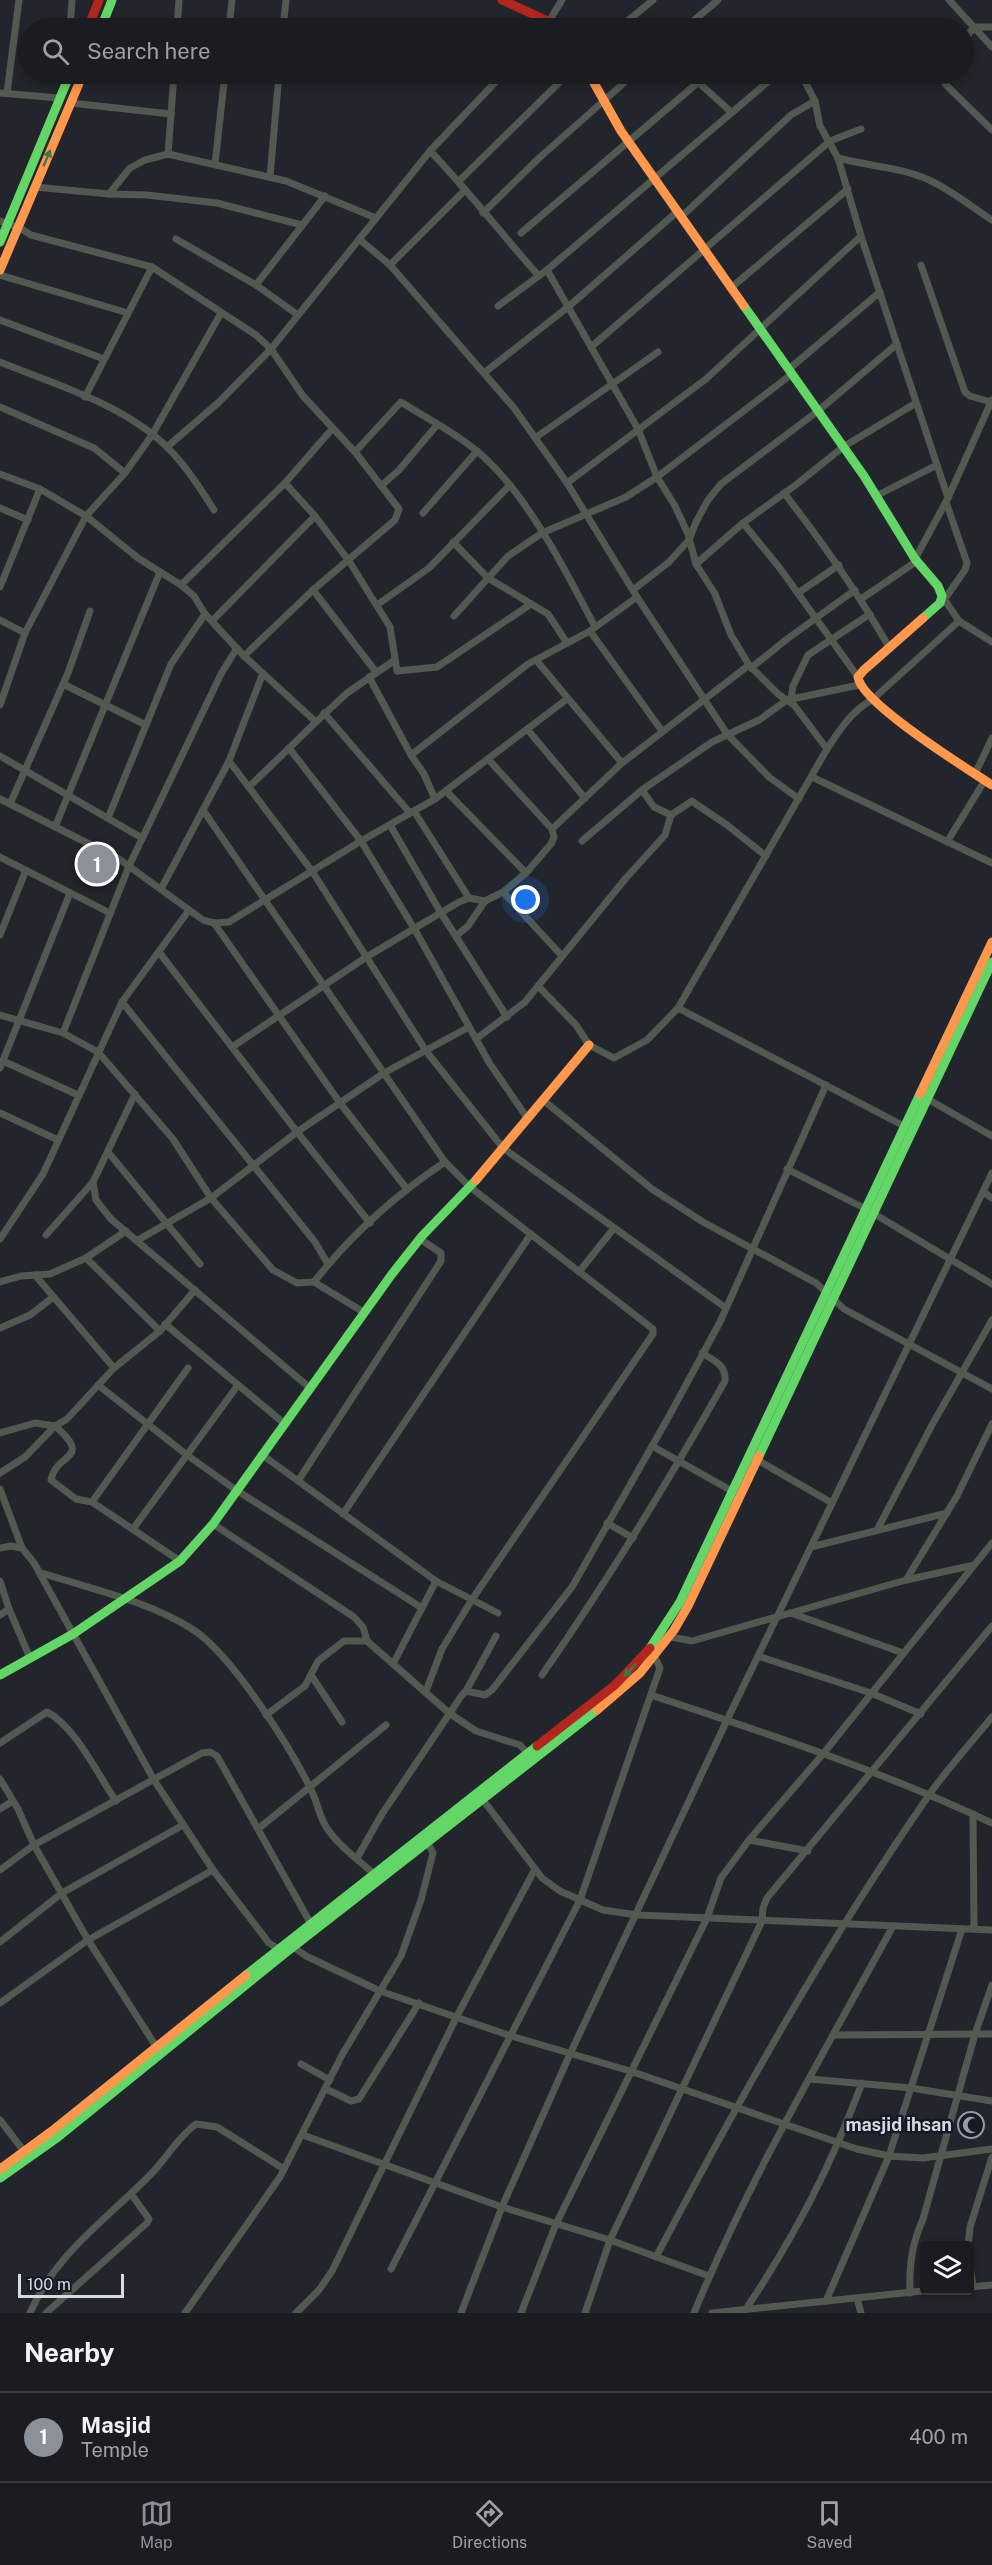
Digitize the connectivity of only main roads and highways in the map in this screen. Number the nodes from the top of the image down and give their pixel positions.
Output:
1 (99, 0) edge
2 (112, 0) edge
3 (502, 0) edge
4 (92, 18) edge
5 (105, 18) edge
6 (536, 18) edge
7 (65, 84) edge
8 (79, 84) edge
9 (594, 84) edge
10 (4, 222) edge
11 (0, 242) edge
12 (0, 270) edge
13 (988, 782) edge
14 (992, 942) edge
15 (992, 962) edge
16 (589, 1046) road end
17 (869, 1211) junction
18 (752, 1457) junction
19 (665, 1636) junction
20 (652, 1653) junction
21 (0, 1675) edge
22 (481, 1796) junction
23 (286, 1948) junction
24 (27, 2155) junction
25 (0, 2169) edge
26 (0, 2178) edge

1 - 4 main road
2 - 5 main road
3 - 6 main road
7 - 10 main road
12 -> 8 main road
9 - 13 main road
10 - 11 main road
14 - 17 main road
15 - 17 main road
16 - 21 main road
17 - 18 main road
18 - 19 main road
18 - 19 main road
19 - 20 main road
20 -> 22 main road
20 - 22 main road
22 - 23 main road
22 - 23 main road
23 - 24 main road
24 - 25 main road
24 - 26 main road

